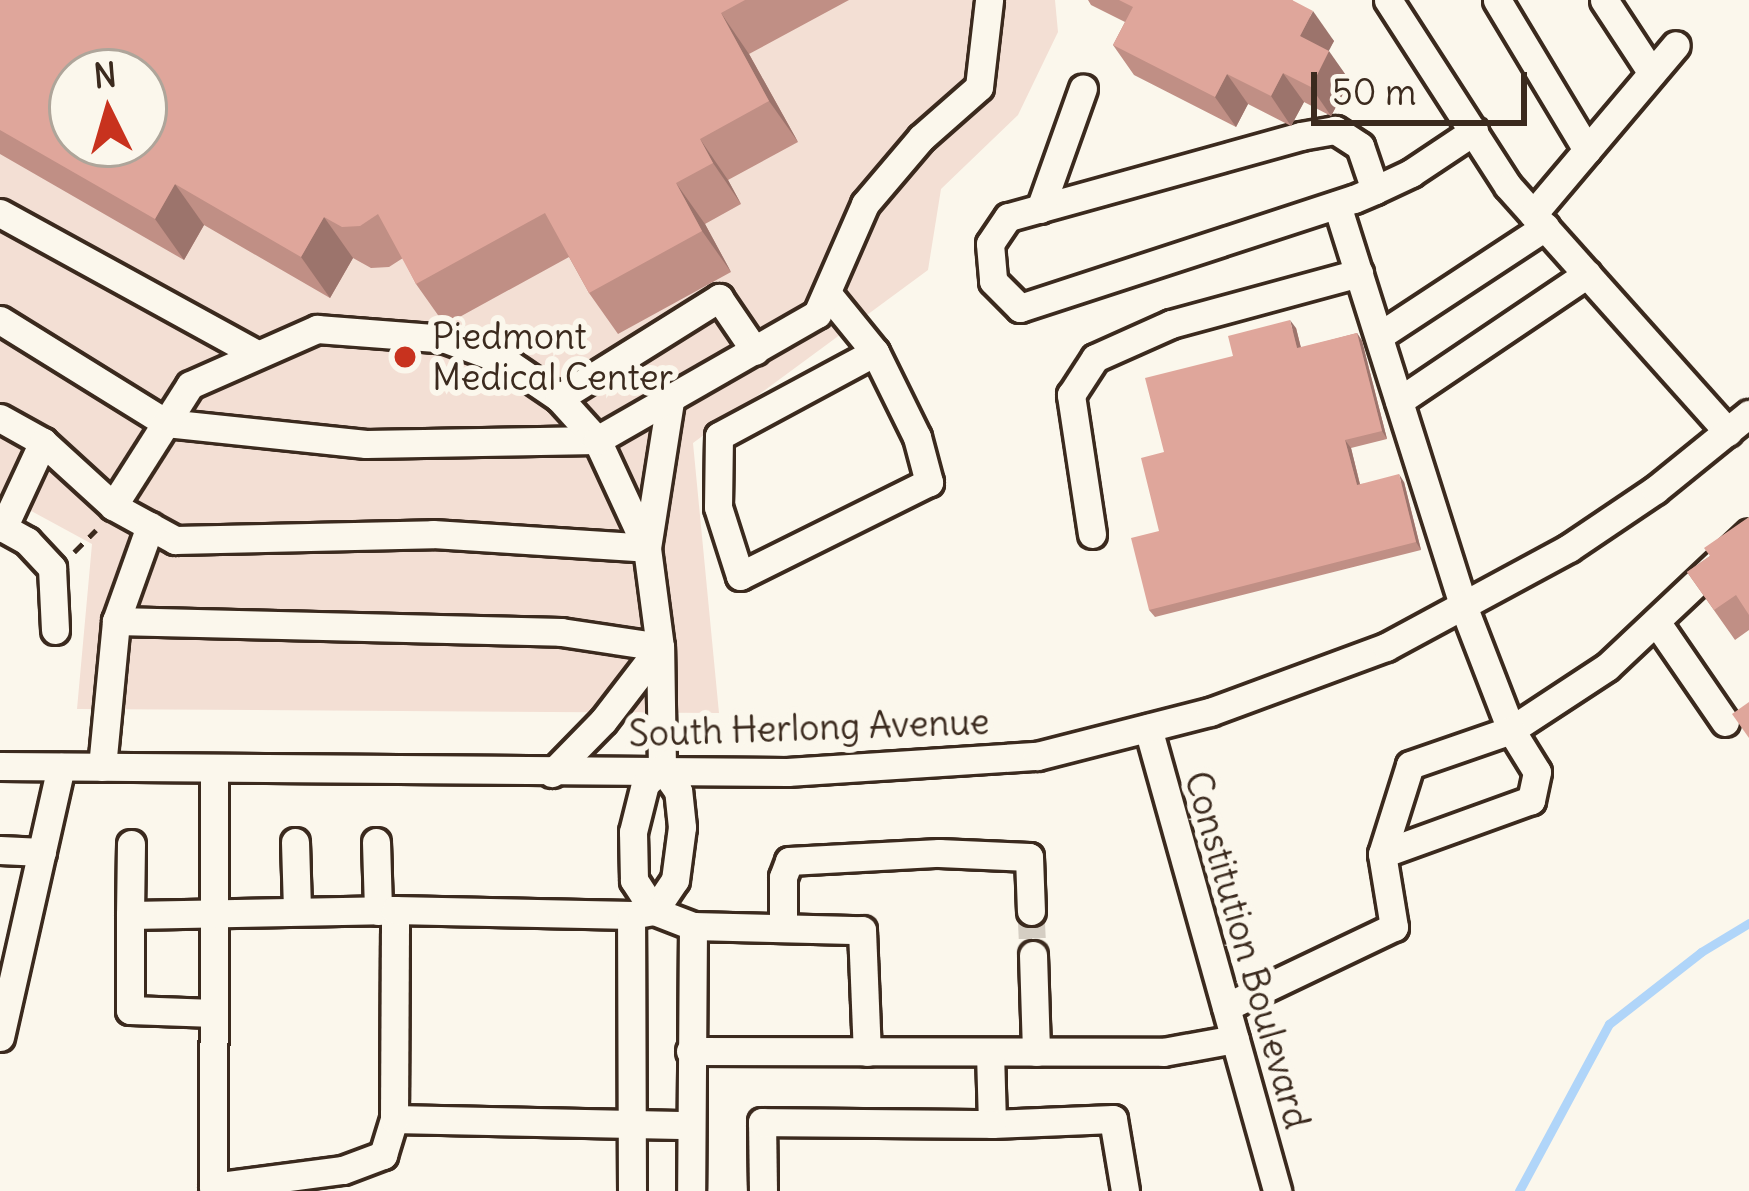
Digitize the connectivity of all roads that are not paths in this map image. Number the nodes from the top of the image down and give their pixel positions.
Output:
1 (989, 0) edge
2 (1388, 0) edge
3 (1496, 0) edge
4 (1604, 0) edge
5 (1676, 45) dead end
6 (1652, 73) junction
7 (1082, 88) dead end
8 (1474, 131) junction
9 (1587, 150) junction
10 (1375, 190) junction
11 (1337, 205) junction
12 (1040, 208) junction
13 (0, 213) edge
14 (1539, 220) junction
15 (1359, 273) junction
16 (1587, 274) junction
17 (827, 292) junction
18 (0, 320) edge
19 (1378, 336) junction
20 (755, 351) junction
21 (875, 352) junction
22 (255, 353) junction
23 (559, 398) junction
24 (670, 401) junction
25 (1400, 401) junction
26 (0, 418) edge
27 (166, 423) junction
28 (1739, 423) edge
29 (597, 440) junction
30 (43, 442) junction
31 (112, 506) junction
32 (150, 526) junction
33 (2, 527) edge
34 (1749, 532) edge
35 (1092, 534) dead end
36 (647, 548) junction
37 (1464, 608) junction
38 (116, 621) junction
39 (1658, 622) junction
40 (55, 631) dead end
41 (660, 647) junction
42 (1725, 722) dead end
43 (1148, 728) junction
44 (1511, 730) junction
45 (0, 766) edge
46 (61, 766) junction
47 (102, 767) junction
48 (662, 768) junction
49 (214, 769) junction
50 (552, 772) junction
51 (295, 842) dead end
52 (376, 842) dead end
53 (131, 844) dead end
54 (0, 850) edge
55 (42, 852) junction
56 (1382, 854) junction
57 (387, 910) junction
58 (297, 911) junction
59 (1031, 911) tunnel mouth
60 (642, 913) junction
61 (130, 915) junction
62 (214, 916) junction
63 (693, 926) junction
64 (783, 928) junction
65 (1033, 955) tunnel mouth
66 (1226, 1007) junction
67 (214, 1013) junction
68 (0, 1037) edge
69 (1235, 1040) junction
70 (691, 1051) junction
71 (867, 1052) junction
72 (990, 1052) junction
73 (1036, 1052) junction
74 (394, 1119) junction
75 (633, 1121) junction
76 (691, 1124) junction
77 (992, 1124) junction
78 (213, 1189) edge
79 (632, 1191) edge
80 (692, 1191) edge
81 (763, 1191) edge
82 (1124, 1191) edge
83 (1277, 1191) edge

1 - 17 street
2 - 8 street
3 - 9 street
4 - 6 street
5 - 6 street
6 - 9 street
7 - 12 street
8 - 10 street
8 - 14 street
9 - 14 street
10 - 11 street
10 - 12 street
11 - 12 street
11 - 15 street
13 - 22 street
14 - 16 street
14 - 19 street
15 - 19 street
15 - 35 street
16 - 25 street
16 - 28 street
17 - 20 street
17 - 21 street
18 - 27 street
19 - 25 street
20 - 23 street
20 - 24 street
21 - 21 street
22 - 23 street
22 - 27 street
23 - 29 street
24 - 29 street
24 - 36 street
25 - 37 street
26 - 30 street
27 - 29 street
27 - 31 street
28 - 37 street, South Herlong Avenue
29 - 36 street
30 - 31 street
30 - 33 street
31 - 32 street
32 - 36 street
32 - 38 street
33 - 40 street
34 - 39 street
36 - 41 street
37 - 43 street, South Herlong Avenue
37 - 44 street
38 - 41 street
38 - 47 street
39 - 42 street
39 - 44 street
41 - 48 street
41 - 50 street
43 - 48 street, South Herlong Avenue
43 - 66 street, Constitution Boulevard
44 - 56 street
44 - 56 street
45 - 46 street, South Herlong Avenue
46 - 47 street, South Herlong Avenue
46 - 55 street
47 - 49 street, South Herlong Avenue
48 - 50 street, South Herlong Avenue
48 - 60 street
48 - 60 street
49 - 50 street, South Herlong Avenue
49 - 62 street
51 - 58 street
52 - 57 street
53 - 61 street
54 - 55 street
55 - 68 street
56 - 66 street
57 - 58 street
57 - 60 street
57 - 74 street
58 - 62 street
59 - 64 street
60 - 63 street
60 - 75 street
61 - 62 street
61 - 67 street
62 - 67 street
63 - 64 street
63 - 70 street
64 - 71 street
65 - 73 street
66 - 69 street, Constitution Boulevard
67 - 78 street
69 - 73 street
69 - 83 street, Constitution Boulevard
70 - 71 street
70 - 76 street
71 - 72 street
72 - 73 street
72 - 77 street
74 - 75 street
74 - 78 street
75 - 76 street
75 - 79 street
76 - 80 street
77 - 81 street
77 - 82 street

